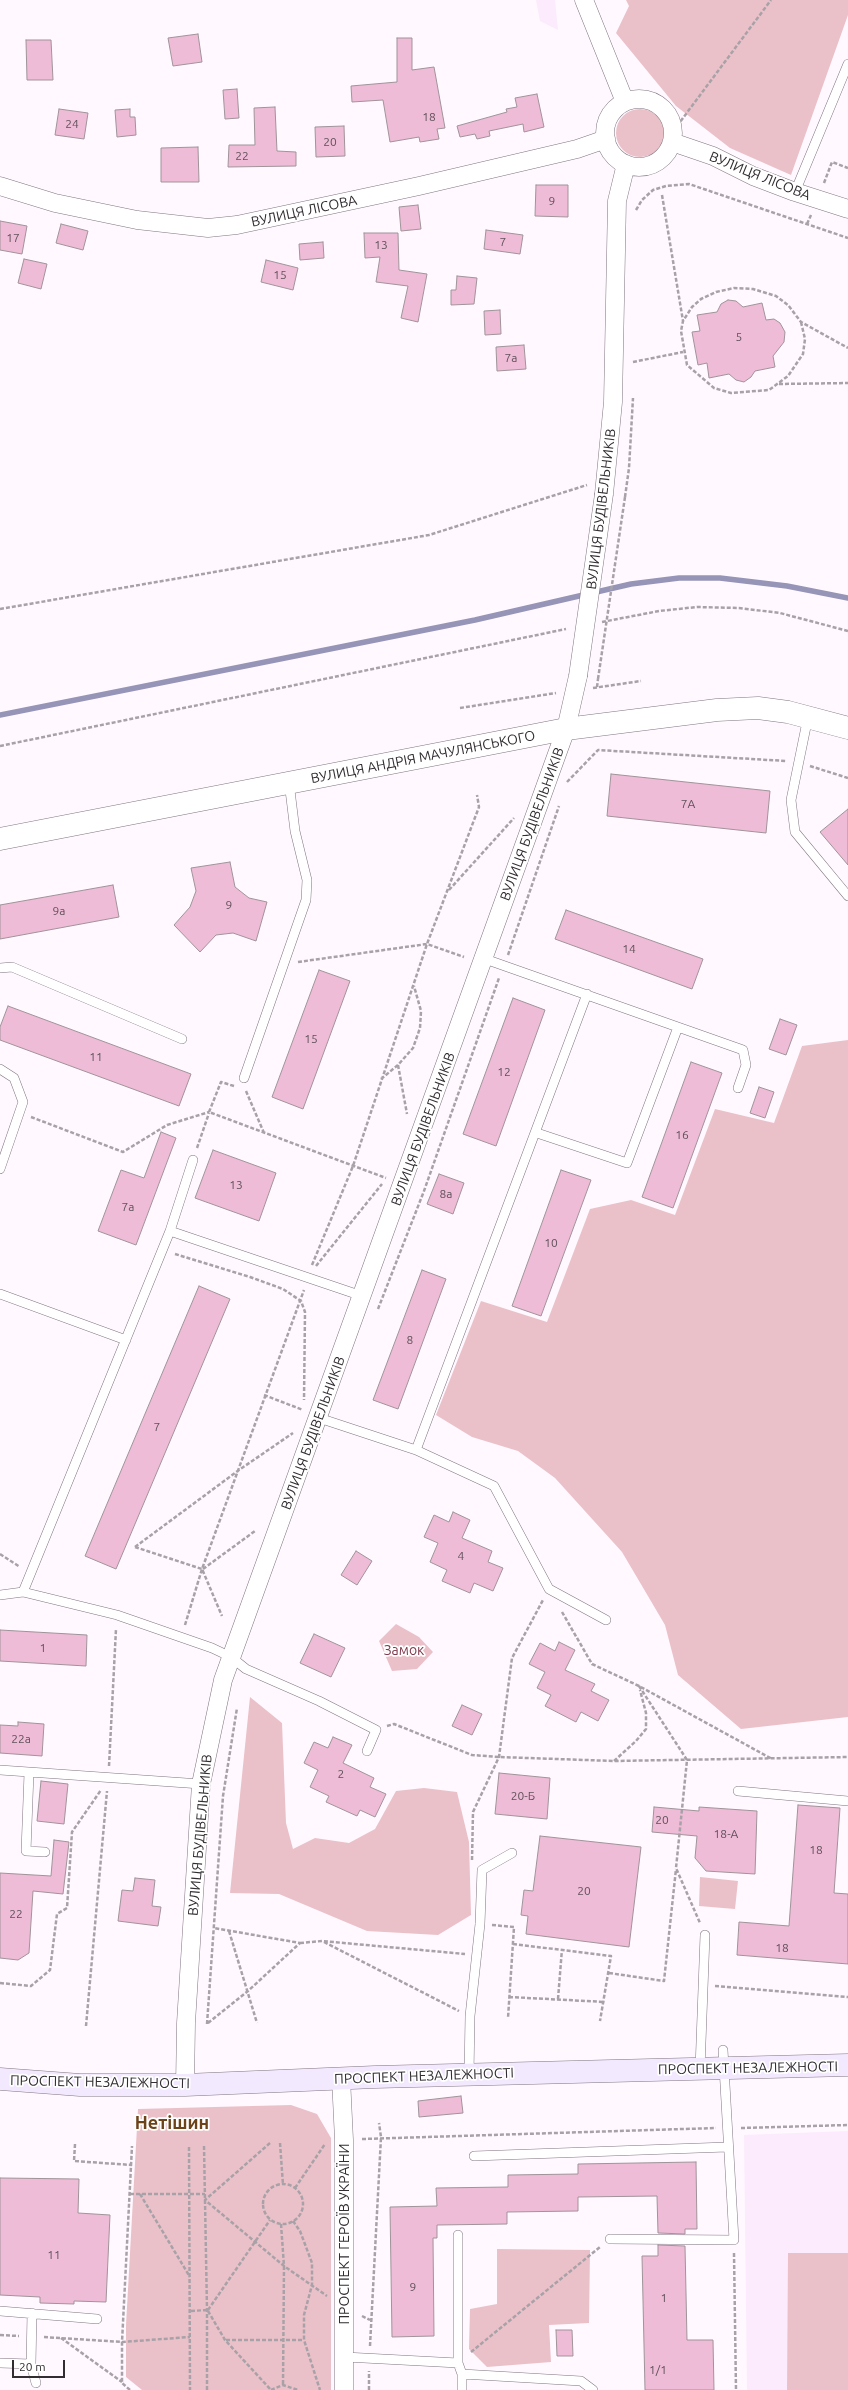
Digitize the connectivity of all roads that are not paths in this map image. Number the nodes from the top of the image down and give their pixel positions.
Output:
1 (586, 1) edge
2 (848, 64) edge
3 (624, 102) junction
4 (673, 136) junction
5 (606, 139) junction
6 (626, 164) junction
7 (0, 186) edge
8 (795, 192) junction
9 (848, 209) edge
10 (808, 716) junction
11 (848, 728) edge
12 (566, 729) junction
13 (289, 782) junction
14 (0, 839) edge
15 (848, 896) edge
16 (485, 959) junction
17 (0, 968) edge
18 (587, 994) junction
19 (678, 1027) junction
20 (182, 1039) dead end
21 (0, 1069) edge
22 (244, 1078) dead end
23 (738, 1088) dead end
24 (537, 1133) junction
25 (193, 1160) road end
26 (0, 1169) edge
27 (170, 1231) junction
28 (0, 1294) edge
29 (362, 1296) junction
30 (126, 1340) junction
31 (319, 1418) junction
32 (416, 1450) junction
33 (23, 1592) junction
34 (0, 1596) edge
35 (606, 1620) dead end
36 (231, 1657) junction
37 (367, 1751) dead end
38 (0, 1770) edge
39 (29, 1773) junction
40 (201, 1784) junction
41 (738, 1792) dead end
42 (848, 1801) edge
43 (45, 1852) dead end
44 (512, 1853) dead end
45 (705, 1935) road end
46 (723, 2059) junction
47 (848, 2065) edge
48 (700, 2069) junction
49 (469, 2074) junction
50 (341, 2078) junction
51 (0, 2080) edge
52 (185, 2085) junction
53 (727, 2147) junction
54 (474, 2156) dead end
55 (458, 2235) dead end
56 (610, 2239) road end
57 (0, 2311) edge
58 (32, 2313) junction
59 (97, 2318) dead end
60 (345, 2357) junction
61 (0, 2363) edge
62 (458, 2363) junction
63 (30, 2364) junction
64 (462, 2374) junction
65 (36, 2383) dead end
66 (344, 2390) edge
67 (462, 2390) edge
68 (594, 2390) edge

1 - 3 street
2 - 8 lane
3 - 4 street
3 - 5 street
4 - 6 street
4 - 8 street, ВУЛИЦЯ ЛІСОВА
5 - 6 street
5 - 7 street, ВУЛИЦЯ ЛІСОВА
6 - 12 street, ВУЛИЦЯ БУДІВЕЛЬНИКІВ, bridge
8 - 9 street, ВУЛИЦЯ ЛІСОВА
10 - 11 street, ВУЛИЦЯ АНДРІЯ МАЧУЛЯНСЬКОГО
10 - 12 street, ВУЛИЦЯ АНДРІЯ МАЧУЛЯНСЬКОГО
10 - 15 lane
12 - 13 street, ВУЛИЦЯ АНДРІЯ МАЧУЛЯНСЬКОГО
12 - 16 street, ВУЛИЦЯ БУДІВЕЛЬНИКІВ
13 - 14 street, ВУЛИЦЯ АНДРІЯ МАЧУЛЯНСЬКОГО
13 - 22 lane
16 - 18 lane
16 - 29 street, ВУЛИЦЯ БУДІВЕЛЬНИКІВ
17 - 20 lane
18 - 19 lane
18 - 24 lane
19 - 23 lane
19 - 24 lane
21 - 26 lane
24 - 32 lane
25 - 27 lane
27 - 29 lane
27 - 30 lane
28 - 30 lane
29 - 31 street, ВУЛИЦЯ БУДІВЕЛЬНИКІВ
30 - 33 lane
31 - 32 lane
31 - 36 street, ВУЛИЦЯ БУДІВЕЛЬНИКІВ
32 - 35 lane
33 - 34 lane
33 - 36 lane
36 - 37 lane
36 - 40 street, ВУЛИЦЯ БУДІВЕЛЬНИКІВ
38 - 39 lane
39 - 40 lane
39 - 43 lane
40 - 52 street, ВУЛИЦЯ БУДІВЕЛЬНИКІВ
41 - 42 lane
44 - 49 lane
45 - 48 lane
46 - 47 main road, ПРОСПЕКТ НЕЗАЛЕЖНОСТІ
46 - 48 main road, ПРОСПЕКТ НЕЗАЛЕЖНОСТІ
46 - 53 lane
48 - 49 main road, ПРОСПЕКТ НЕЗАЛЕЖНОСТІ
49 - 50 main road, ПРОСПЕКТ НЕЗАЛЕЖНОСТІ
50 - 52 main road, ПРОСПЕКТ НЕЗАЛЕЖНОСТІ
50 - 60 street, ПРОСПЕКТ ГЕРОЇВ УКРАЇНИ
51 - 52 main road, ПРОСПЕКТ НЕЗАЛЕЖНОСТІ
53 - 54 lane
53 - 56 lane
55 - 62 lane
57 - 58 lane
58 - 59 lane
58 - 63 lane
60 - 62 lane
60 - 66 street, ПРОСПЕКТ ГЕРОЇВ УКРАЇНИ
61 - 63 lane
62 - 64 lane
63 - 65 lane
64 - 67 lane
64 - 68 lane

